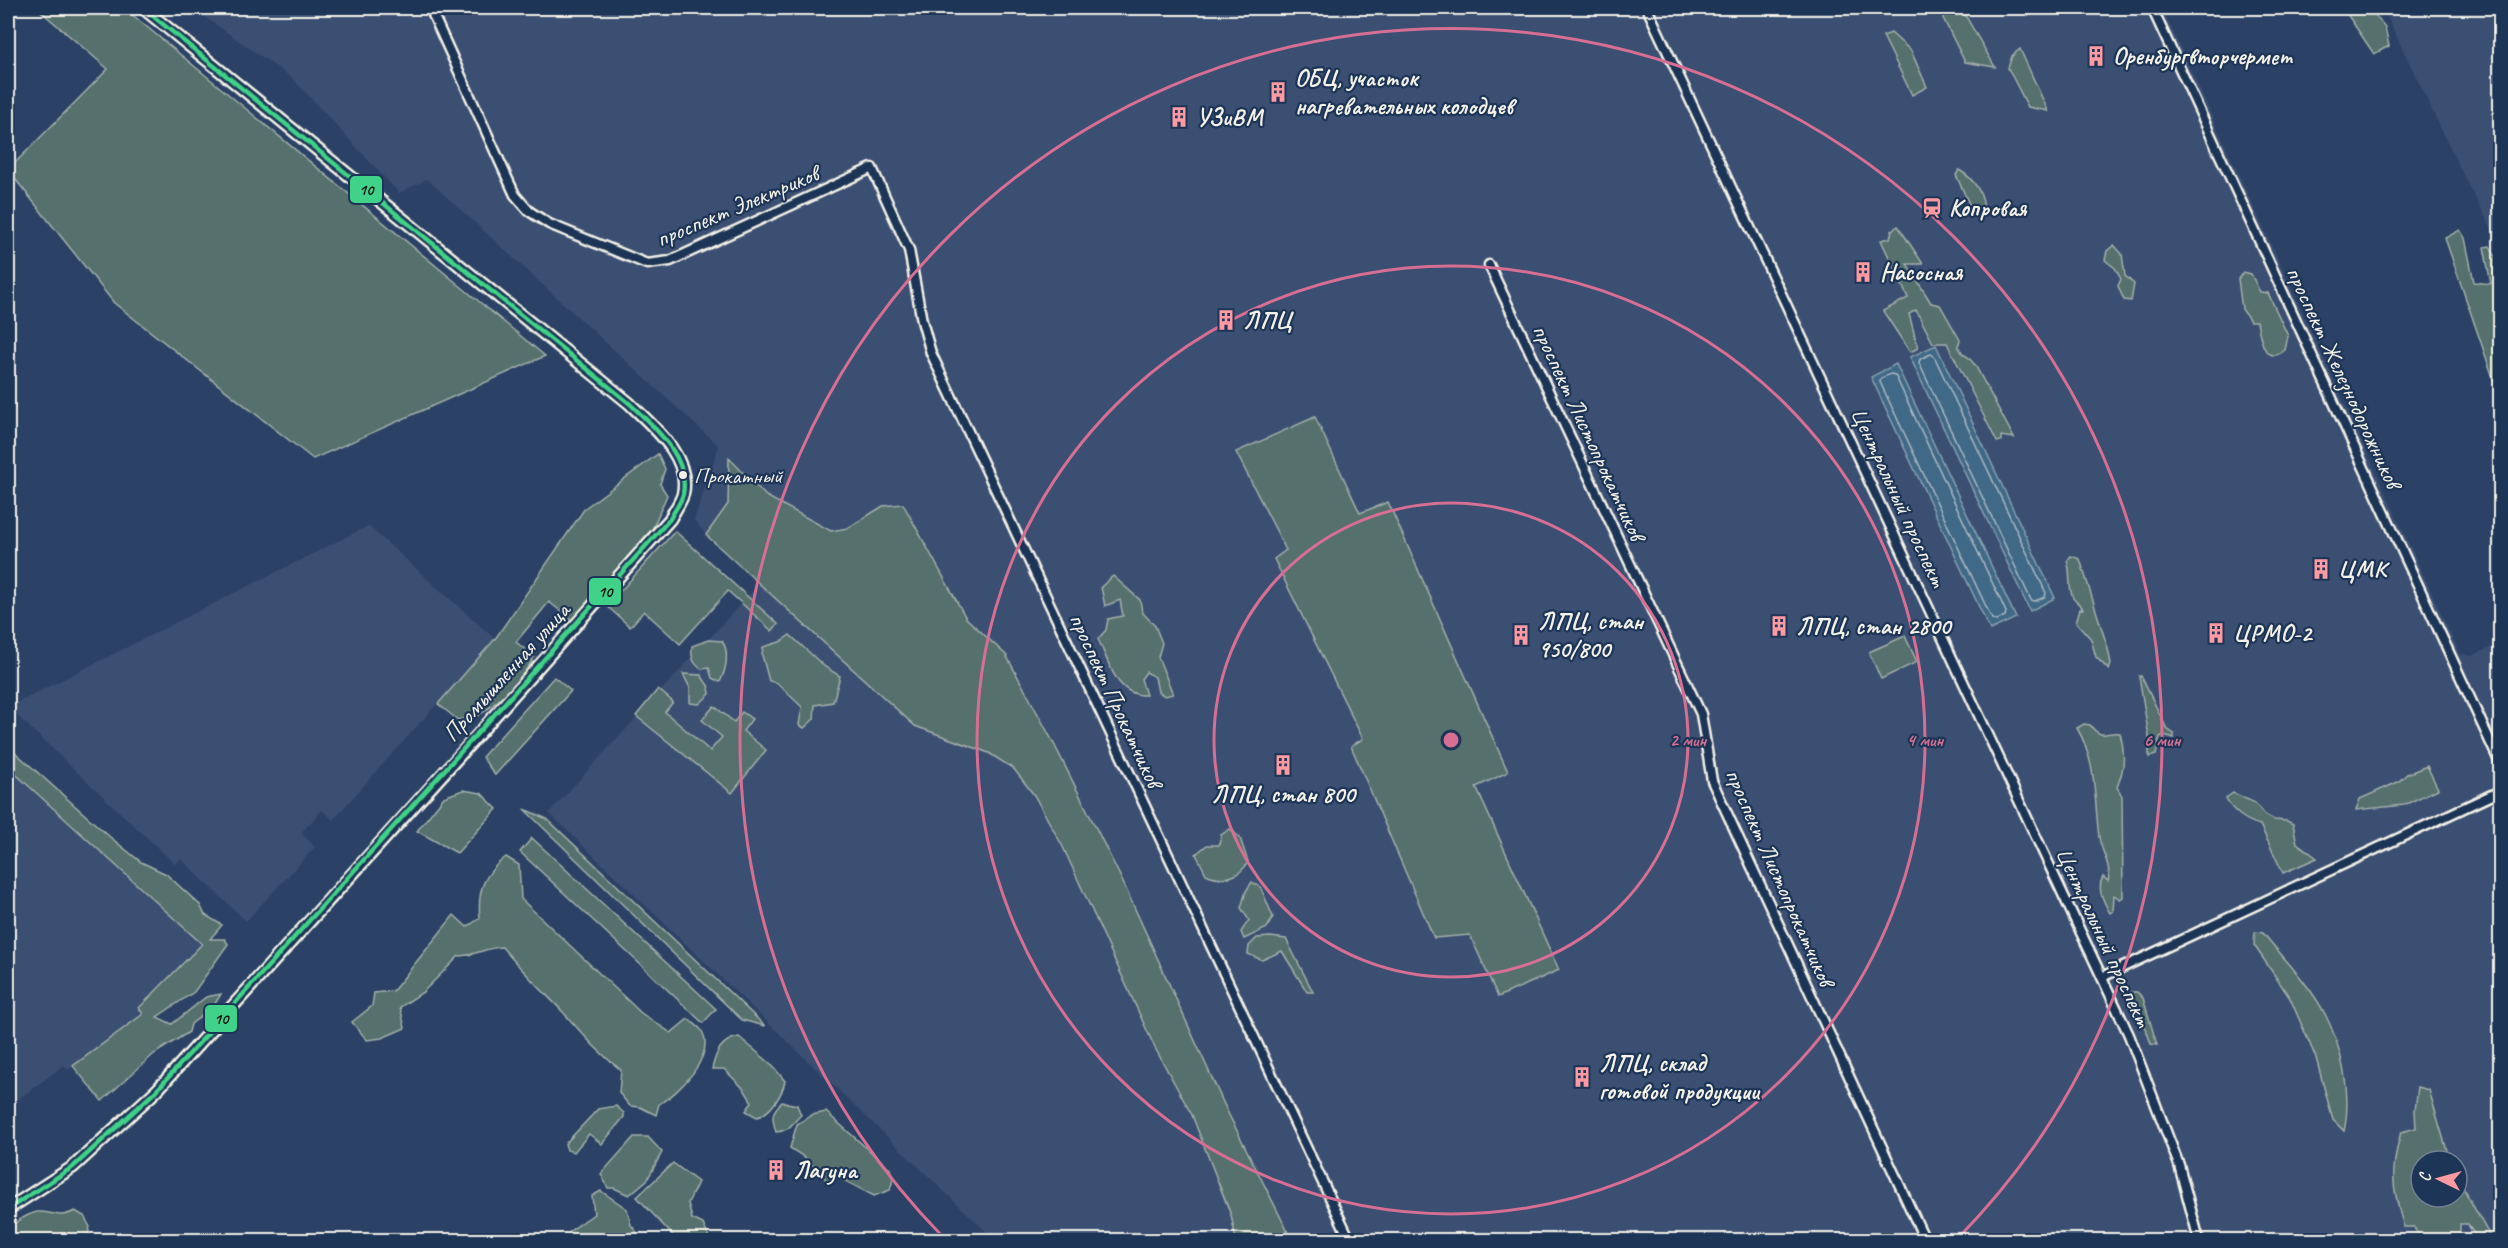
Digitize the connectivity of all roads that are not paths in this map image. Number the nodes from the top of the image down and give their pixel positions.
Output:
1 (143, 8) edge
2 (430, 8) edge
3 (1647, 8) edge
4 (2152, 8) edge
5 (872, 168) joint
6 (1489, 265) dead end
7 (2500, 763) edge
8 (2500, 791) edge
9 (2102, 977) junction
10 (8, 1209) edge
11 (1350, 1240) edge
12 (1925, 1240) edge
13 (2199, 1240) edge

1 - 10 street, Промышленная улица
2 - 5 street, проспект Электриков
3 - 9 street, Центральный проспект
4 - 7 street, проспект Железнодорожников
5 - 11 street, проспект Прокатчиков
6 - 12 street, проспект Листопрокатчиков
8 - 9 street
9 - 13 street, Центральный проспект

